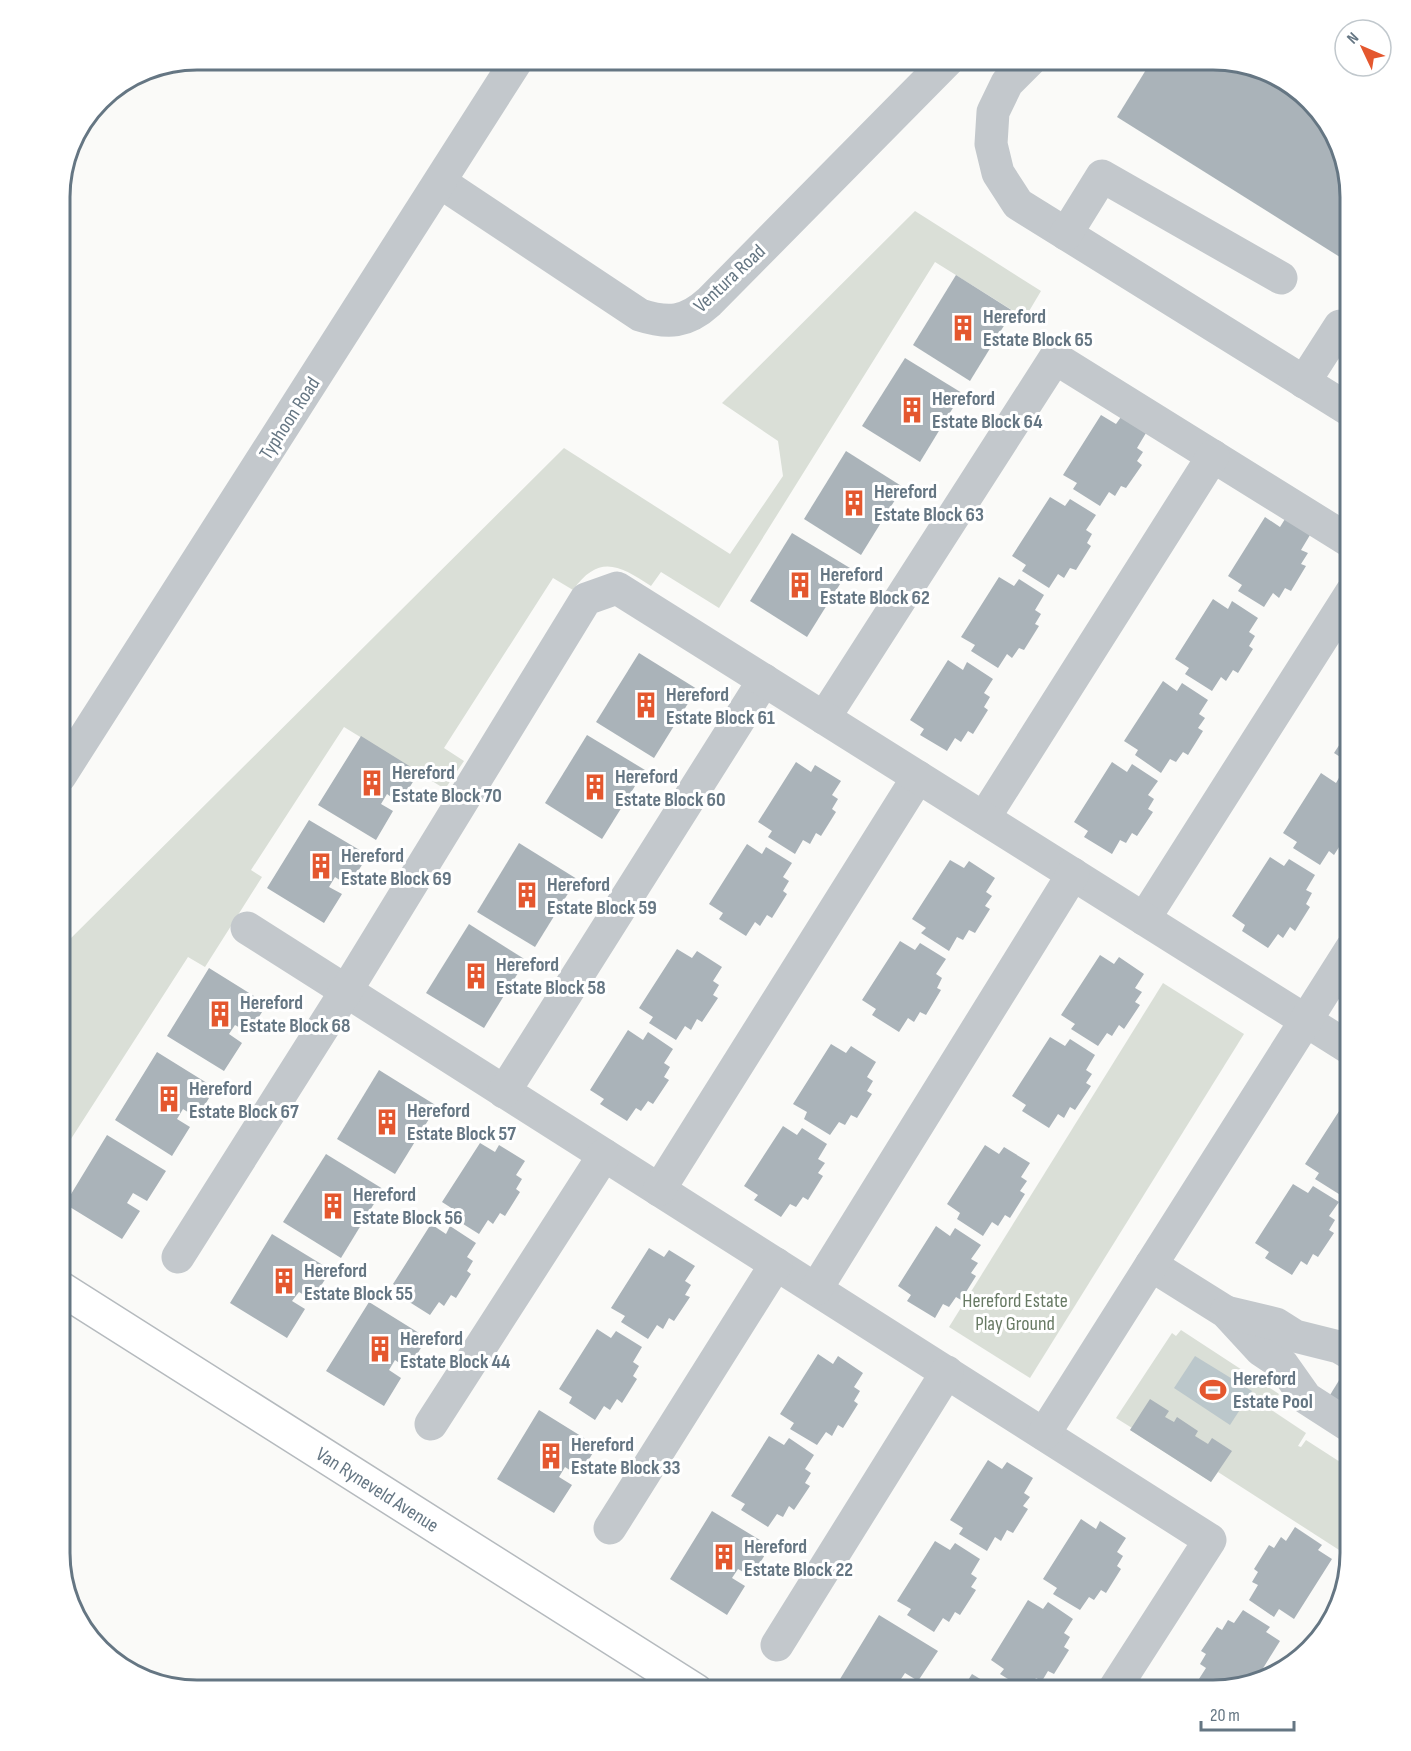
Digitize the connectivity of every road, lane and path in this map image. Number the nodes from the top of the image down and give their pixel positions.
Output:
1 (510, 71) edge
2 (937, 71) edge
3 (1019, 71) edge
4 (440, 182) junction
5 (1066, 234) junction
6 (1281, 278) dead end
7 (1340, 326) edge
8 (1305, 382) junction
9 (1340, 404) edge
10 (1213, 456) junction
11 (1340, 535) edge
12 (1340, 610) edge
13 (764, 680) junction
14 (824, 718) junction
15 (71, 759) edge
16 (918, 777) junction
17 (984, 818) junction
18 (1073, 874) junction
19 (1144, 919) junction
20 (247, 928) dead end
21 (1340, 967) edge
22 (346, 991) junction
23 (1306, 1021) junction
24 (1340, 1042) edge
25 (504, 1092) junction
26 (604, 1155) junction
27 (659, 1190) junction
28 (178, 1257) dead end
29 (776, 1264) junction
30 (1151, 1265) junction
31 (816, 1289) junction
32 (71, 1295) edge
33 (1226, 1312) junction
34 (1340, 1348) edge
35 (947, 1372) junction
36 (1340, 1419) edge
37 (431, 1424) dead end
38 (1044, 1434) junction
39 (610, 1528) dead end
40 (777, 1645) dead end
41 (679, 1680) edge
42 (1120, 1680) edge

1 - 4 street, Typhoon Road
2 - 4 street, Ventura Road
3 - 5 street
4 - 15 street, Typhoon Road
5 - 6 street
5 - 8 street
7 - 8 street
8 - 9 street
10 - 11 street
10 - 14 street
10 - 17 street
12 - 19 street
13 - 14 street
13 - 22 street
13 - 25 street
14 - 16 street
16 - 17 street
16 - 27 street
17 - 18 street
18 - 19 street
18 - 31 street
19 - 23 street
20 - 22 street
21 - 23 street
22 - 25 street
22 - 28 street
23 - 24 street
23 - 30 street
25 - 26 street
26 - 27 street
26 - 37 street
27 - 29 street
29 - 31 street
29 - 39 street
30 - 33 street
30 - 38 street
31 - 35 street
32 - 41 main road, Van Ryneveld Avenue
33 - 34 street
33 - 36 street
35 - 38 street
35 - 40 street
38 - 42 street

